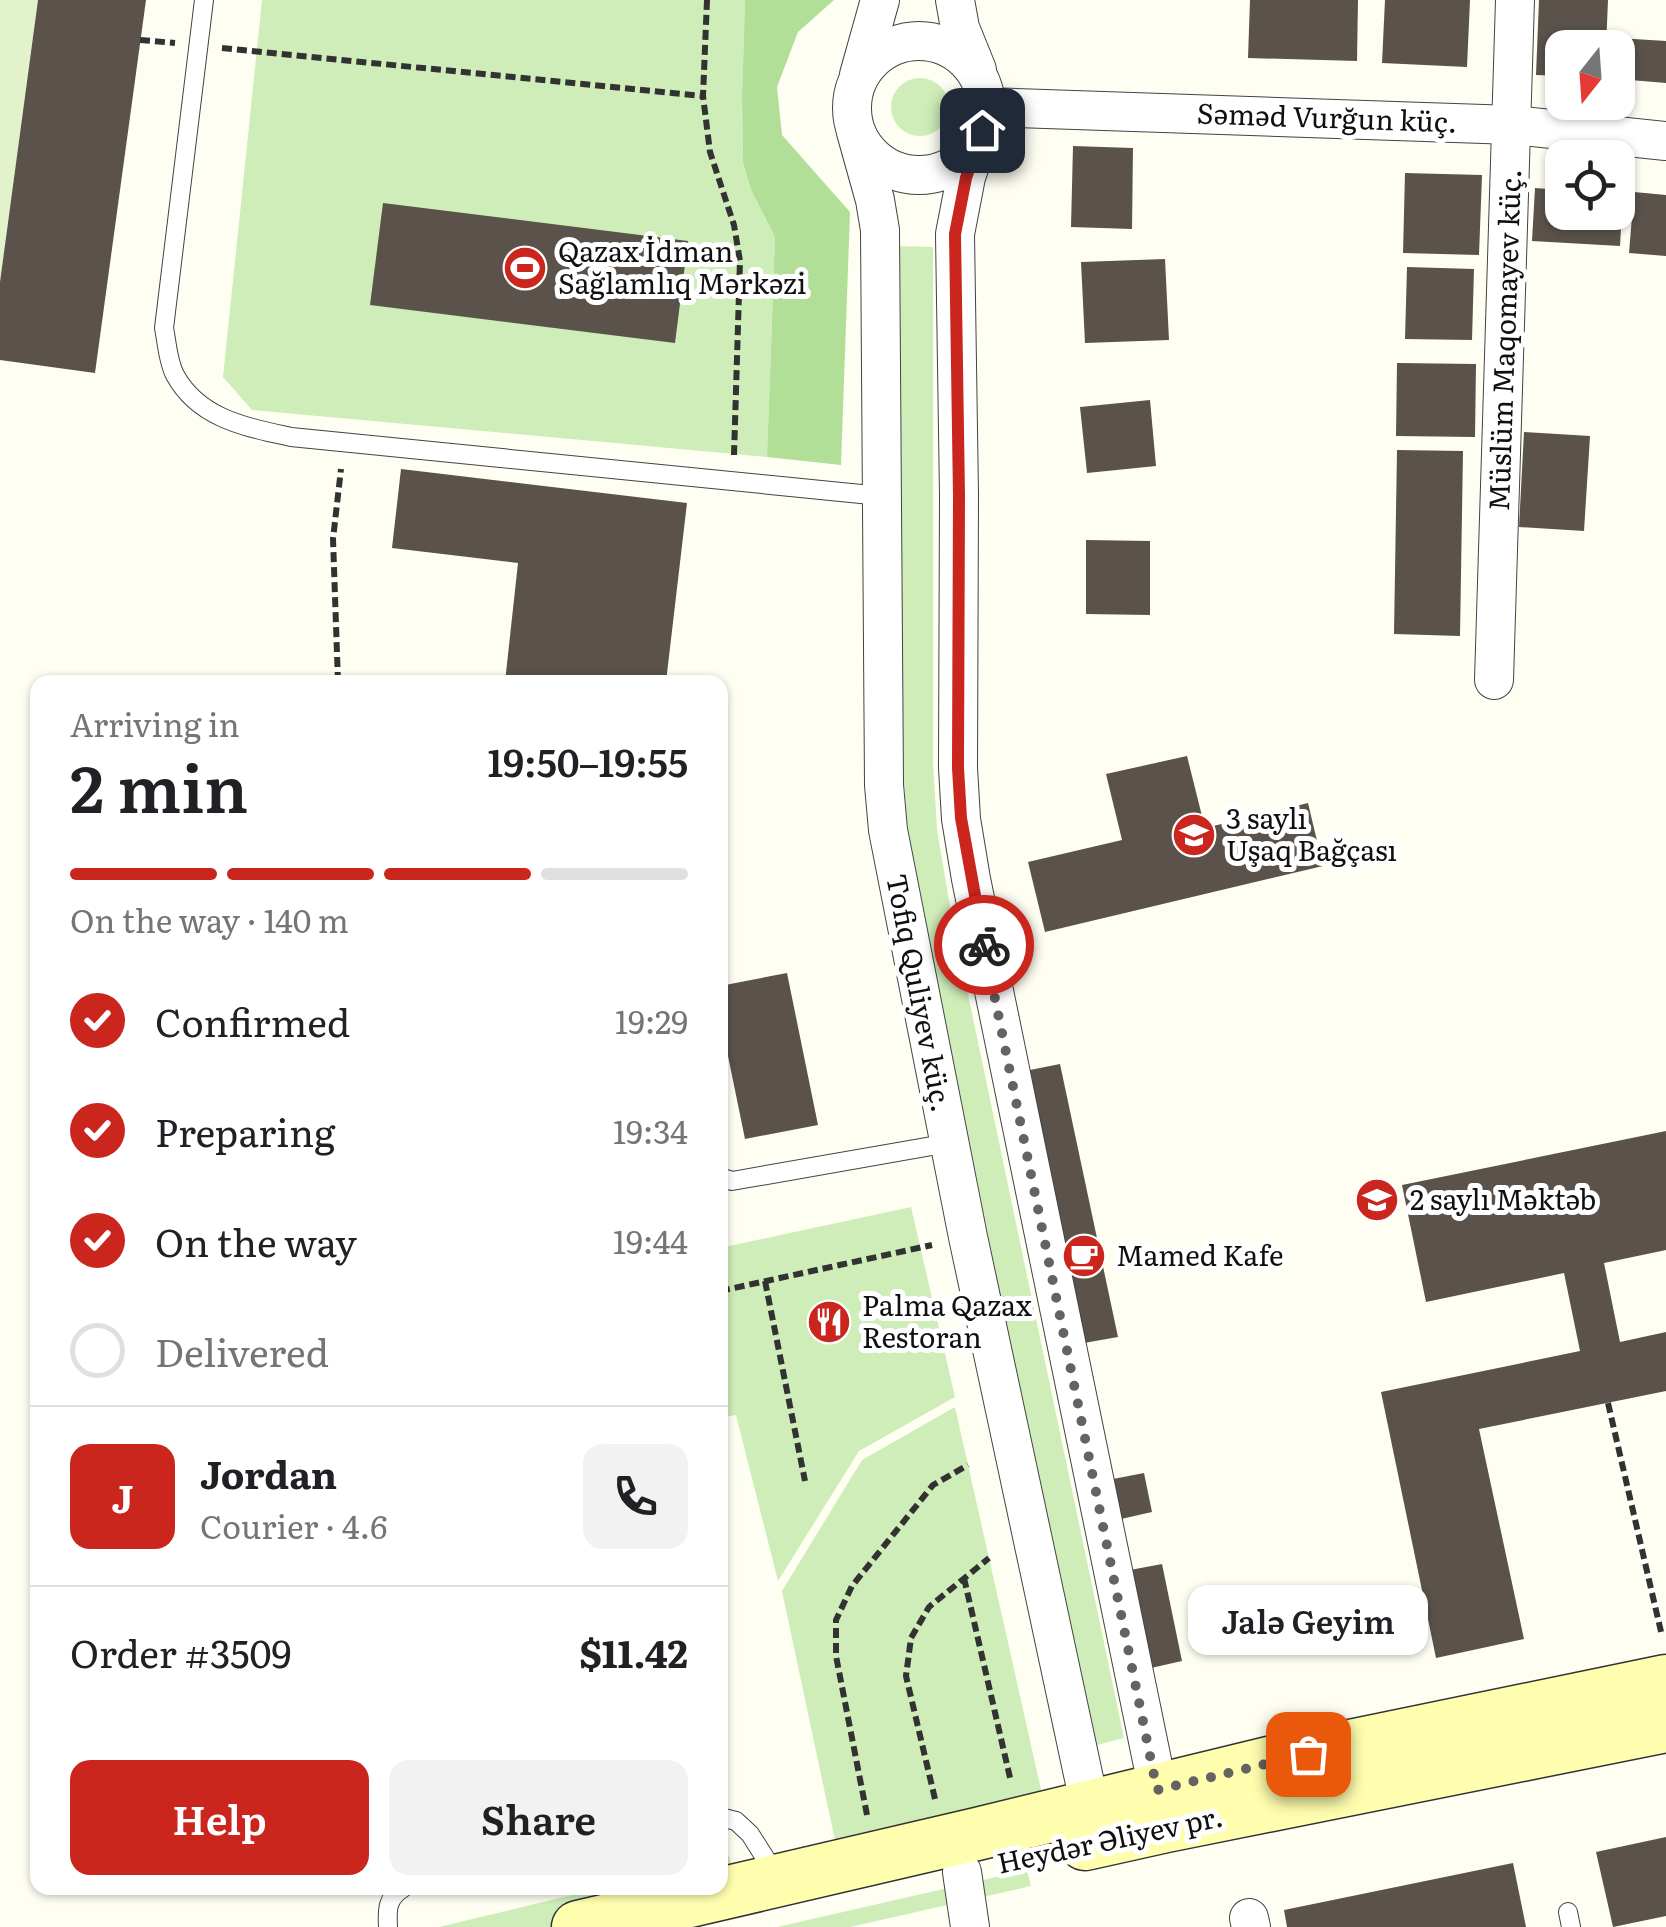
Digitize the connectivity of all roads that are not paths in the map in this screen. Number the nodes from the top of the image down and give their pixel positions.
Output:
1 (204, 0) edge
2 (880, 0) edge
3 (955, 0) edge
4 (1515, 0) edge
5 (855, 88) junction
6 (984, 108) junction
7 (1513, 125) junction
8 (856, 132) junction
9 (1666, 141) edge
10 (881, 496) junction
11 (1494, 680) dead end
12 (949, 1143) junction
13 (728, 1180) edge
14 (1666, 1681) edge
15 (1666, 1726) edge
16 (1161, 1808) junction
17 (728, 1819) edge
18 (1093, 1824) junction
19 (962, 1872) junction
20 (779, 1879) junction
21 (728, 1891) edge
22 (393, 1895) edge
23 (712, 1895) edge
24 (388, 1927) edge
25 (578, 1927) edge
26 (733, 1927) edge
27 (970, 1927) edge

1 - 10 lane
2 - 5 street
3 - 6 street
4 - 7 street, Müslüm Maqomayev küç.
5 - 6 street
5 - 8 street
6 - 7 street, Səməd Vurğun küç.
6 - 8 street
6 - 16 street
7 - 9 street, Səməd Vurğun küç.
7 - 11 street, Müslüm Maqomayev küç.
8 - 10 street, Tofiq Quliyev küç.
10 - 12 street, Tofiq Quliyev küç.
12 - 13 lane
12 - 18 street, Tofiq Quliyev küç.
14 - 16 main road
15 - 16 main road, Heydər Əliyev pr.
16 - 18 main road
17 - 20 lane
18 - 19 main road, Heydər Əliyev pr.
18 - 20 main road
19 - 26 main road, Heydər Əliyev pr.
19 - 27 street
20 - 21 main road
22 - 24 lane
23 - 25 main road

